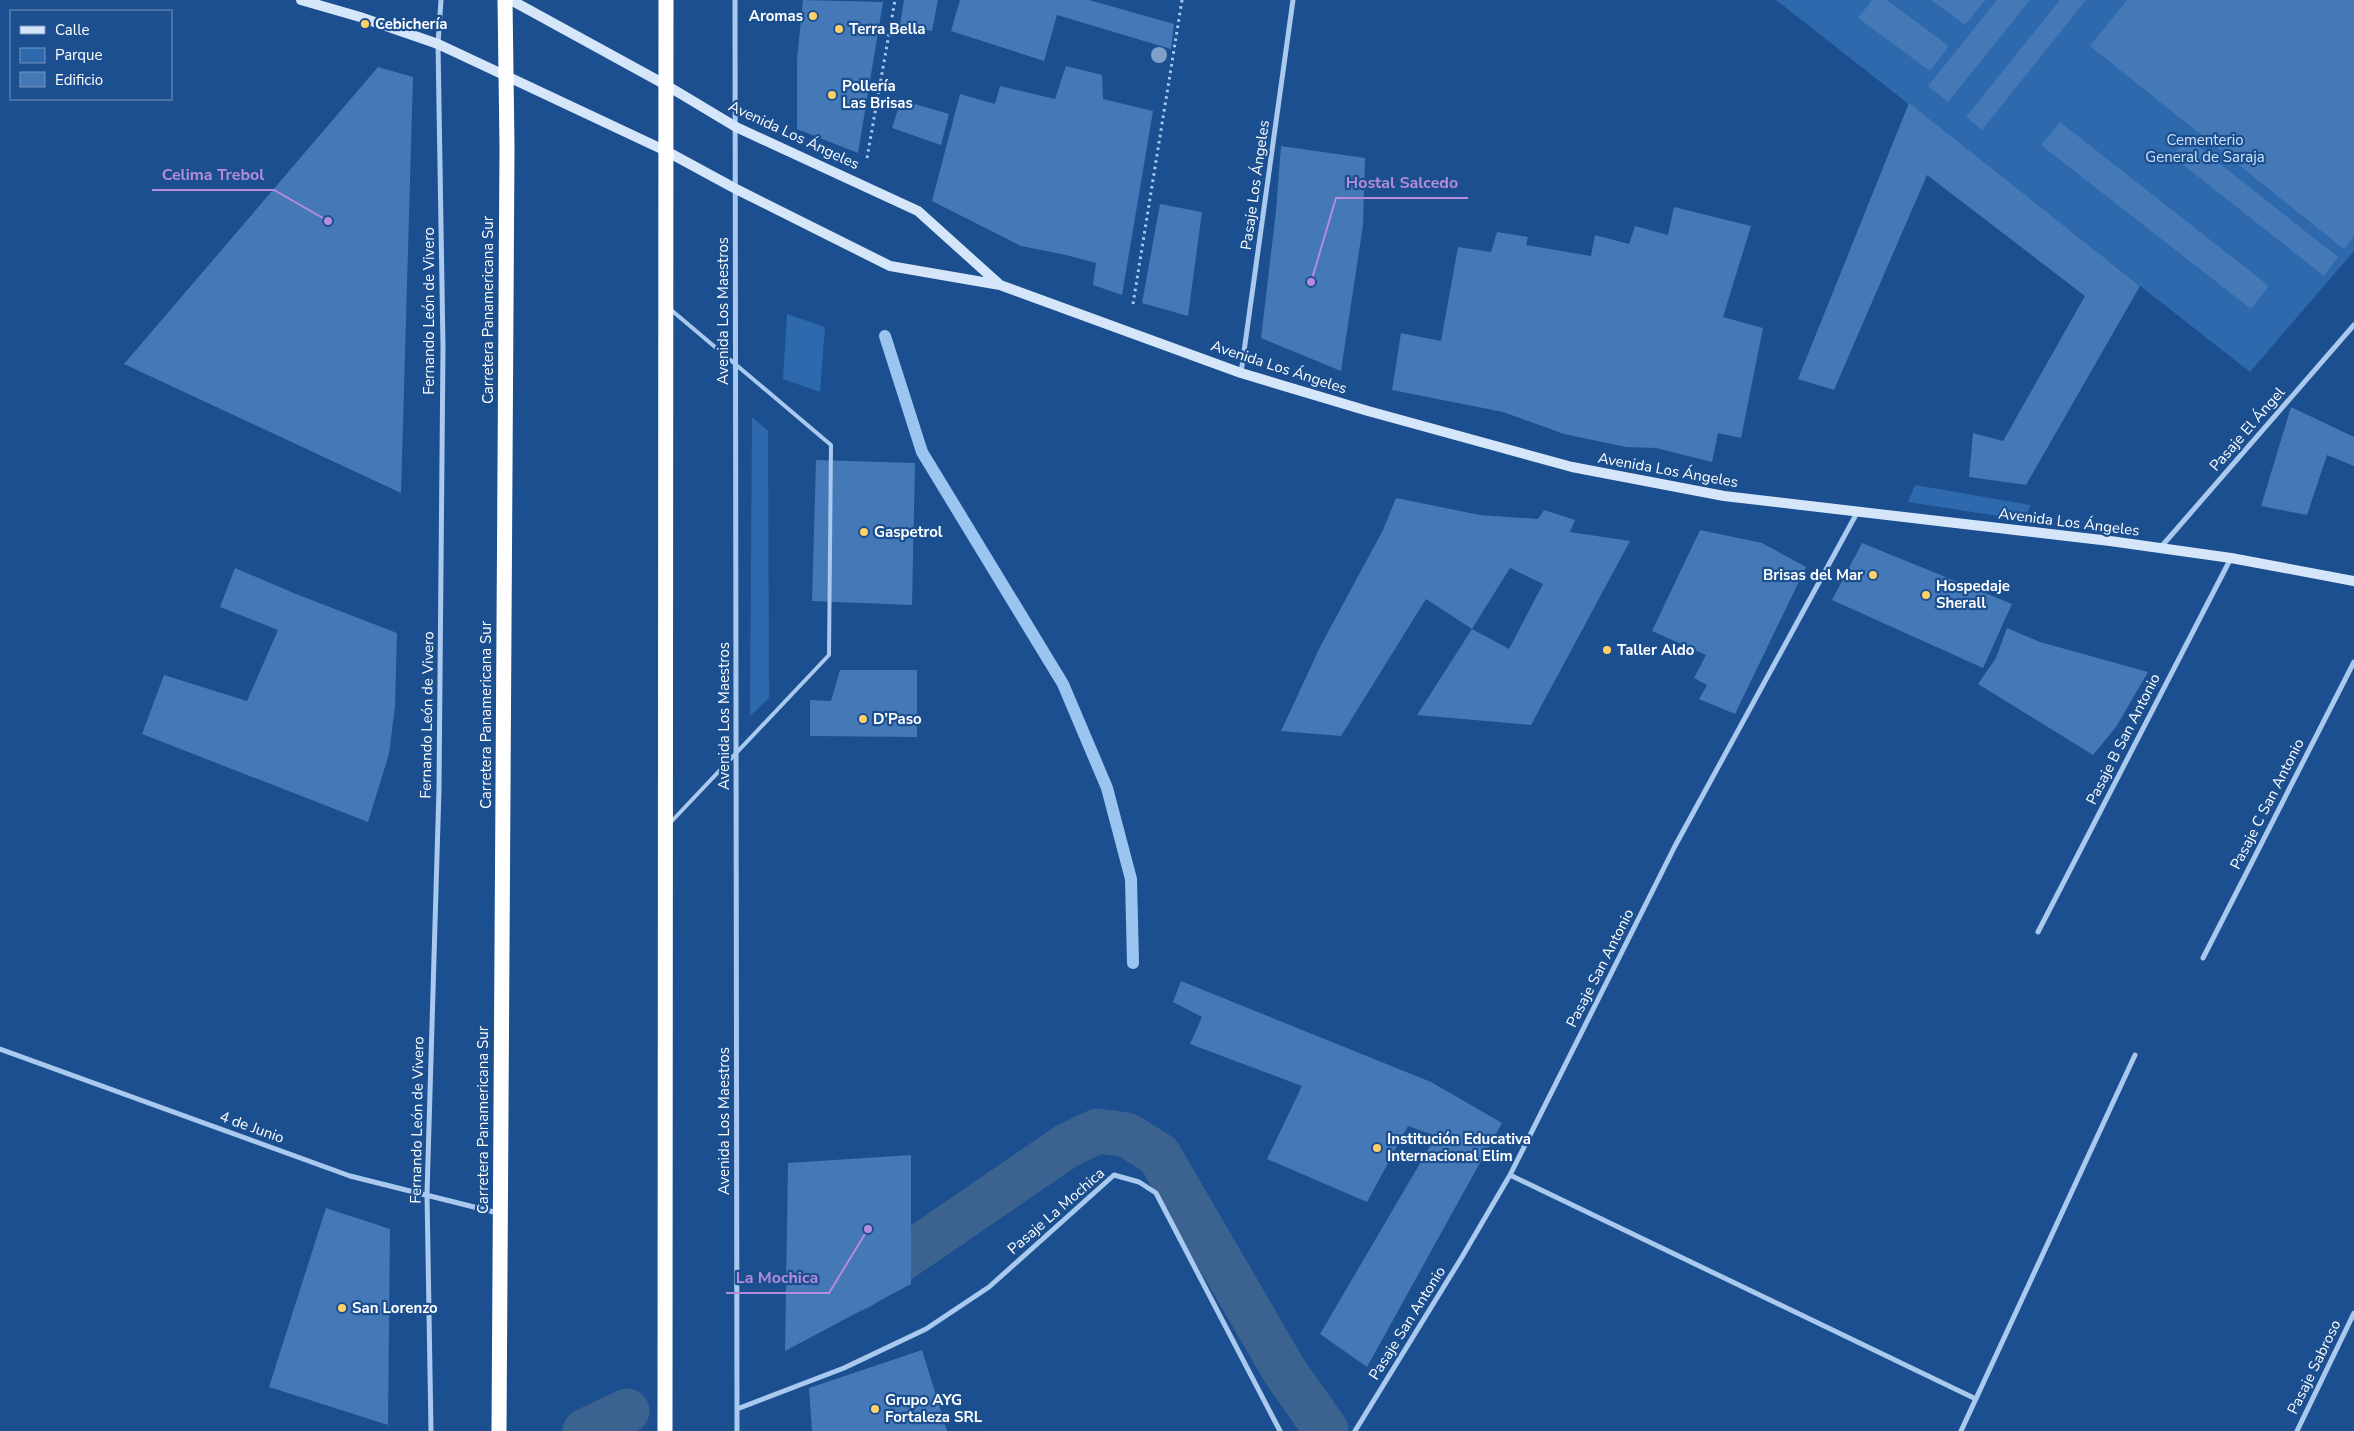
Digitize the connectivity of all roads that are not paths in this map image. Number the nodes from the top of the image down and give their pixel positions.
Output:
1 (302, 0) edge
2 (441, 0) edge
3 (505, 0) edge
4 (511, 0) edge
5 (666, 0) edge
6 (735, 0) edge
7 (1294, 0) edge
8 (438, 44) junction
9 (507, 76) junction
10 (666, 85) junction
11 (736, 127) junction
12 (666, 151) junction
13 (736, 189) junction
14 (1000, 284) junction
15 (665, 304) junction
16 (2354, 325) edge
17 (736, 365) junction
18 (1241, 374) junction
19 (1858, 511) junction
20 (2159, 549) junction
21 (2231, 558) junction
22 (2354, 581) edge
23 (2354, 662) edge
24 (736, 753) junction
25 (664, 828) junction
26 (2038, 932) dead end
27 (2203, 958) dead end
28 (0, 1049) edge
29 (2135, 1055) dead end
30 (1510, 1176) junction
31 (427, 1194) junction
32 (500, 1213) junction
33 (2354, 1313) edge
34 (1976, 1399) junction
35 (737, 1410) junction
36 (430, 1431) edge
37 (498, 1431) edge
38 (665, 1431) edge
39 (737, 1431) edge
40 (1280, 1431) edge
41 (1355, 1431) edge
42 (1961, 1431) edge
43 (2297, 1431) edge

1 - 8 street, Avenida Los Ángeles
2 - 8 street, Fernando León de Vivero
3 - 9 highway, Carretera Panamericana Sur
4 - 10 street, Avenida Los Ángeles
5 - 10 highway
6 - 11 street, Avenida Los Maestros
7 - 18 street, Pasaje Los Ángeles
8 - 9 street, Avenida Los Ángeles
8 - 31 street, Fernando León de Vivero
9 - 12 street, Avenida Los Ángeles
9 - 32 highway, Carretera Panamericana Sur
10 - 11 street, Avenida Los Ángeles
10 - 12 highway
11 - 13 street, Avenida Los Maestros
11 - 14 street, Avenida Los Ángeles
12 - 13 street, Avenida Los Ángeles
12 - 15 highway
13 - 14 street, Avenida Los Ángeles
13 - 17 street, Avenida Los Maestros
14 - 18 street, Avenida Los Ángeles
15 - 17 lane
15 - 25 highway
16 - 20 street, Pasaje El Ángel
17 - 24 street, Avenida Los Maestros
17 - 24 lane
18 - 19 street, Avenida Los Ángeles
19 - 20 street, Avenida Los Ángeles
19 - 30 street, Pasaje San Antonio
20 - 21 street, Avenida Los Ángeles
21 - 22 street, Avenida Los Ángeles
21 - 26 street, Pasaje B San Antonio
23 - 27 street, Pasaje C San Antonio
24 - 25 lane
24 - 35 street, Avenida Los Maestros
25 - 38 highway
28 - 31 street, 4 de Junio
29 - 34 street
30 - 34 street
30 - 41 street, Pasaje San Antonio
31 - 32 street, 4 de Junio
31 - 36 street, Fernando León de Vivero
32 - 37 highway, Carretera Panamericana Sur
33 - 43 street, Pasaje Sabroso
34 - 42 street
35 - 39 street, Avenida Los Maestros
35 - 40 street, Pasaje La Mochica

